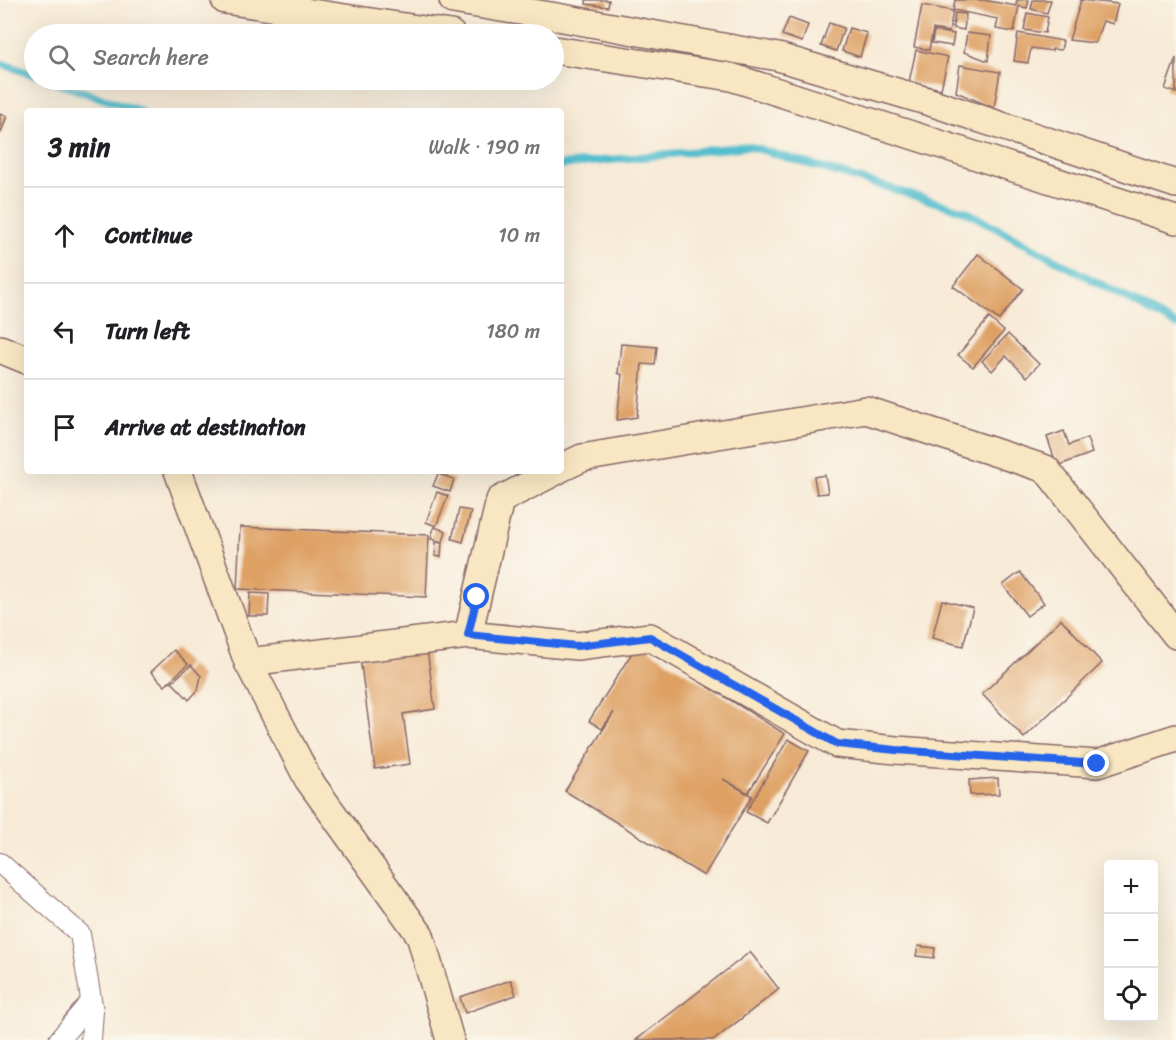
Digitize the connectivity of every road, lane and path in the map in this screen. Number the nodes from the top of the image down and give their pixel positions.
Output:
1 (225, 0) edge
2 (453, 0) edge
3 (385, 24) edge
4 (564, 52) edge
5 (1176, 184) edge
6 (1176, 220) edge
7 (0, 350) edge
8 (24, 359) edge
9 (564, 467) edge
10 (179, 474) edge
11 (550, 474) edge
12 (1176, 634) edge
13 (468, 635) junction
14 (248, 662) junction
15 (1176, 738) edge
16 (0, 863) edge
17 (91, 1001) junction
18 (59, 1040) edge
19 (91, 1040) edge
20 (450, 1040) edge

1 - 3 street
2 - 5 street
4 - 6 street
7 - 8 street
9 - 12 street
10 - 14 street
11 - 13 street
13 - 14 street
13 - 15 street
14 - 20 street
16 - 17 street
17 - 18 street
17 - 19 street

